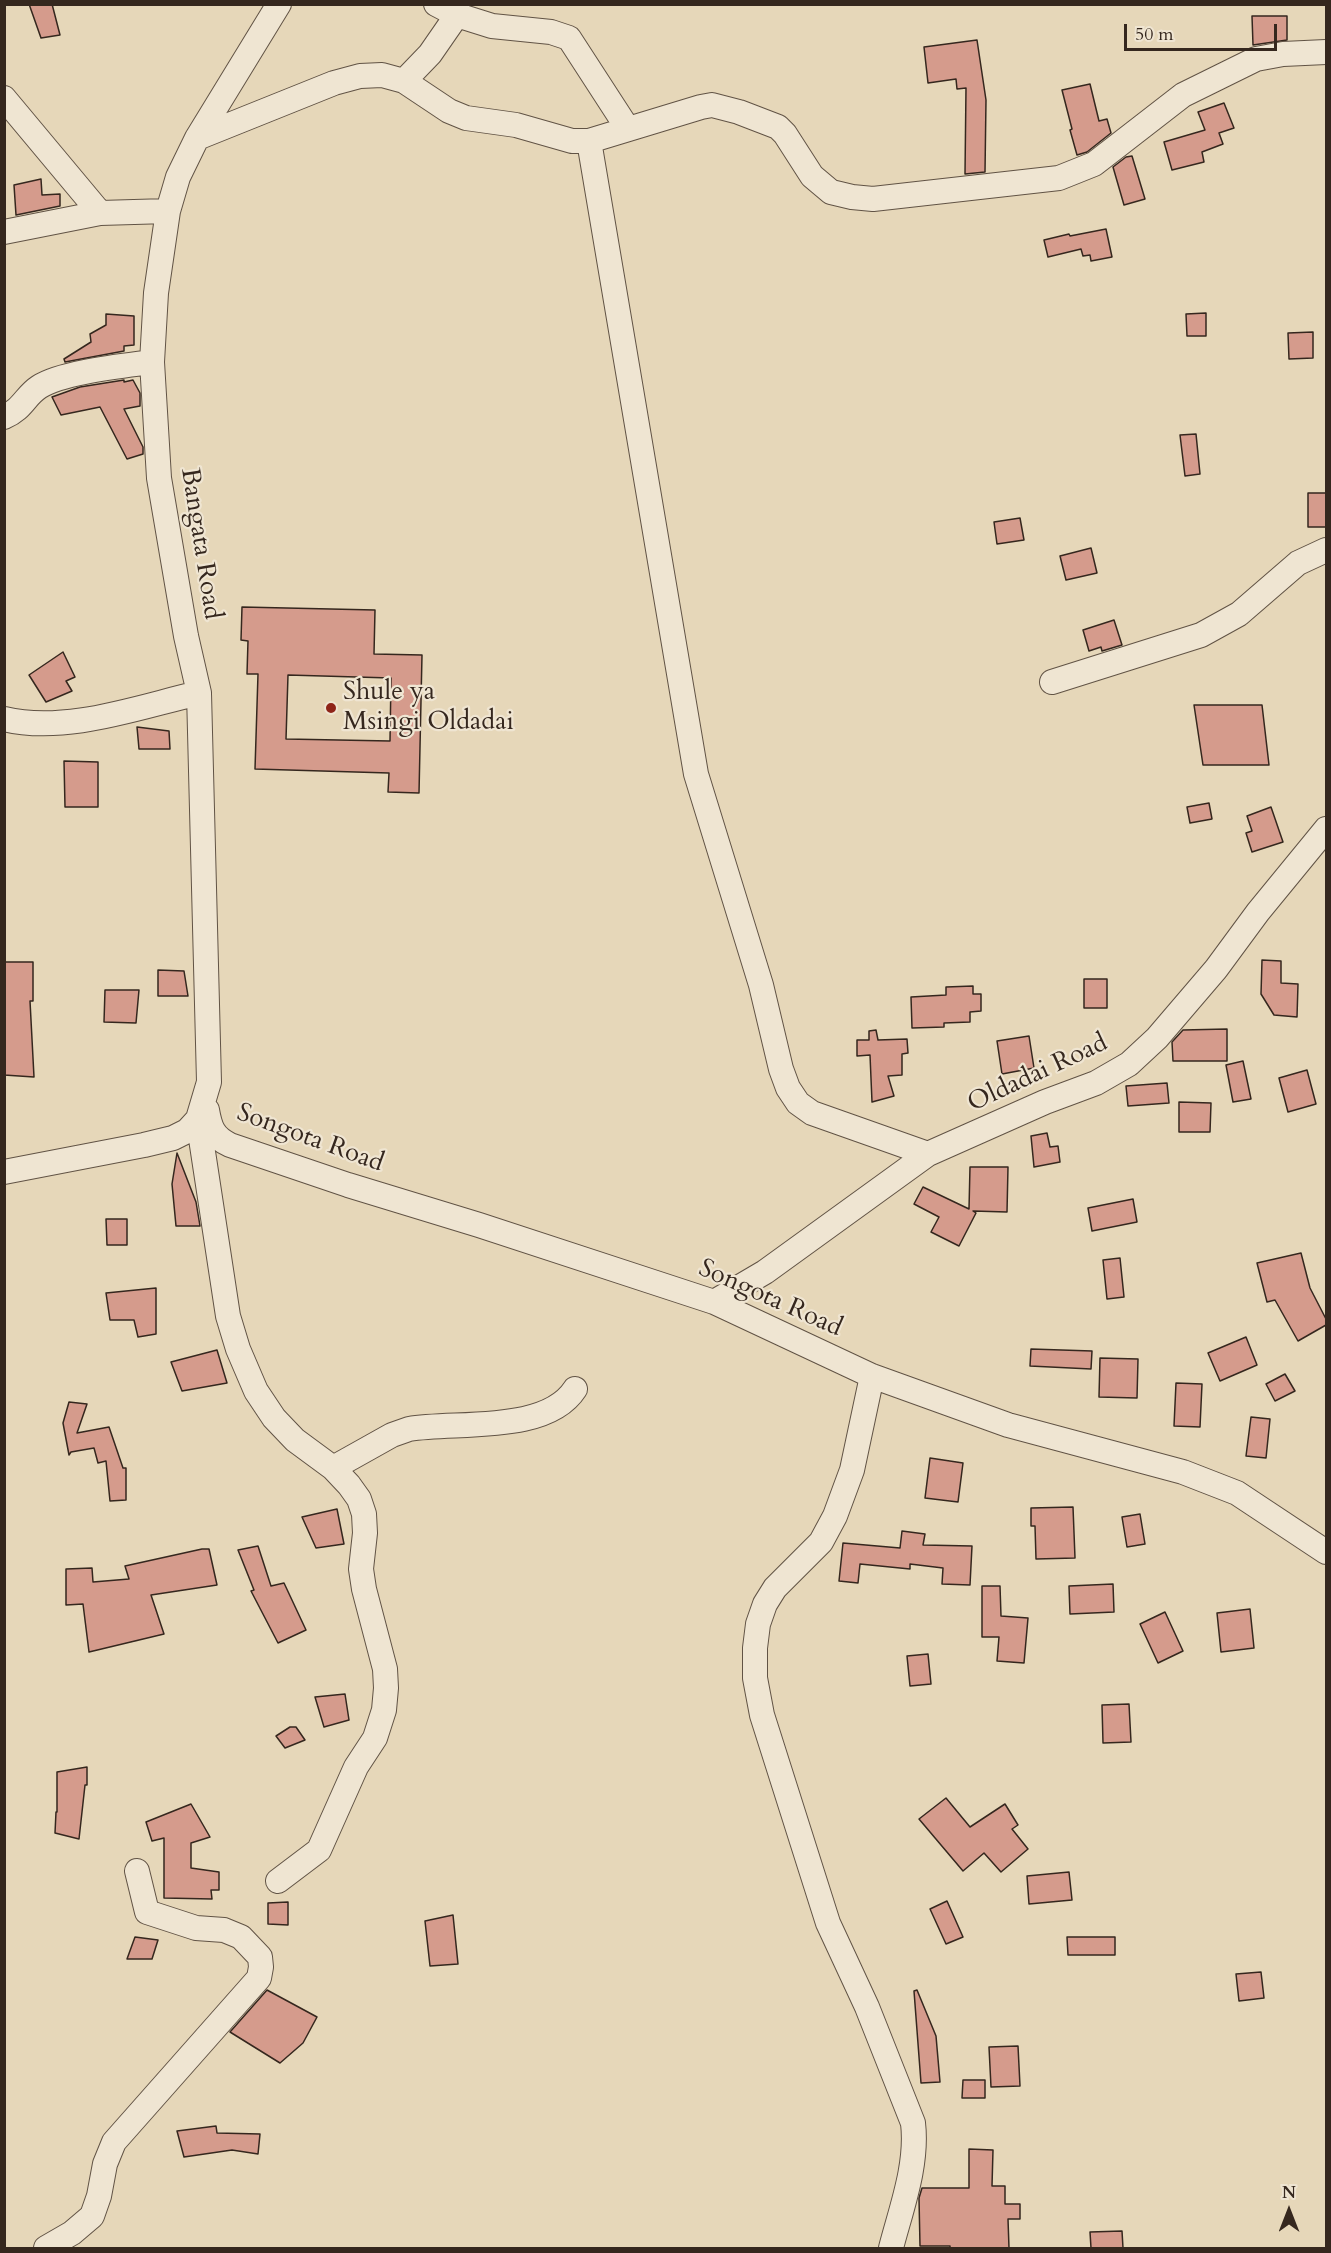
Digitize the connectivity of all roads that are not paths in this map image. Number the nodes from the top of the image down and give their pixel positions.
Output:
1 (279, 4) edge
2 (436, 4) edge
3 (457, 15) junction
4 (1326, 52) edge
5 (404, 81) junction
6 (4, 98) edge
7 (628, 129) junction
8 (197, 138) junction
9 (589, 141) junction
10 (168, 211) junction
11 (100, 213) junction
12 (4, 232) edge
13 (152, 362) junction
14 (4, 417) edge
15 (1326, 550) edge
16 (1052, 682) dead end
17 (199, 693) junction
18 (4, 719) edge
19 (1326, 829) edge
20 (201, 1109) junction
21 (928, 1154) junction
22 (4, 1172) edge
23 (714, 1302) junction
24 (872, 1376) junction
25 (575, 1389) dead end
26 (333, 1468) junction
27 (1326, 1552) edge
28 (137, 1871) dead end
29 (278, 1881) dead end
30 (46, 2248) edge
31 (891, 2248) edge

1 - 8 street, Bangata Road
2 - 3 street
3 - 5 street
3 - 7 street
4 - 7 street
5 - 8 street
5 - 9 street
6 - 11 street
7 - 9 street
8 - 10 street, Bangata Road
9 - 21 street
10 - 11 street
10 - 13 street, Bangata Road
11 - 12 street
13 - 14 street
13 - 17 street, Bangata Road
15 - 16 street
17 - 18 street
17 - 20 street, Bangata Road
19 - 21 street, Oldadai Road
20 - 22 street
20 - 23 street, Songota Road
20 - 26 street
21 - 23 street, Oldadai Road
23 - 24 street, Songota Road
24 - 27 street, Songota Road
24 - 31 street
25 - 26 street
26 - 29 street
28 - 30 street

